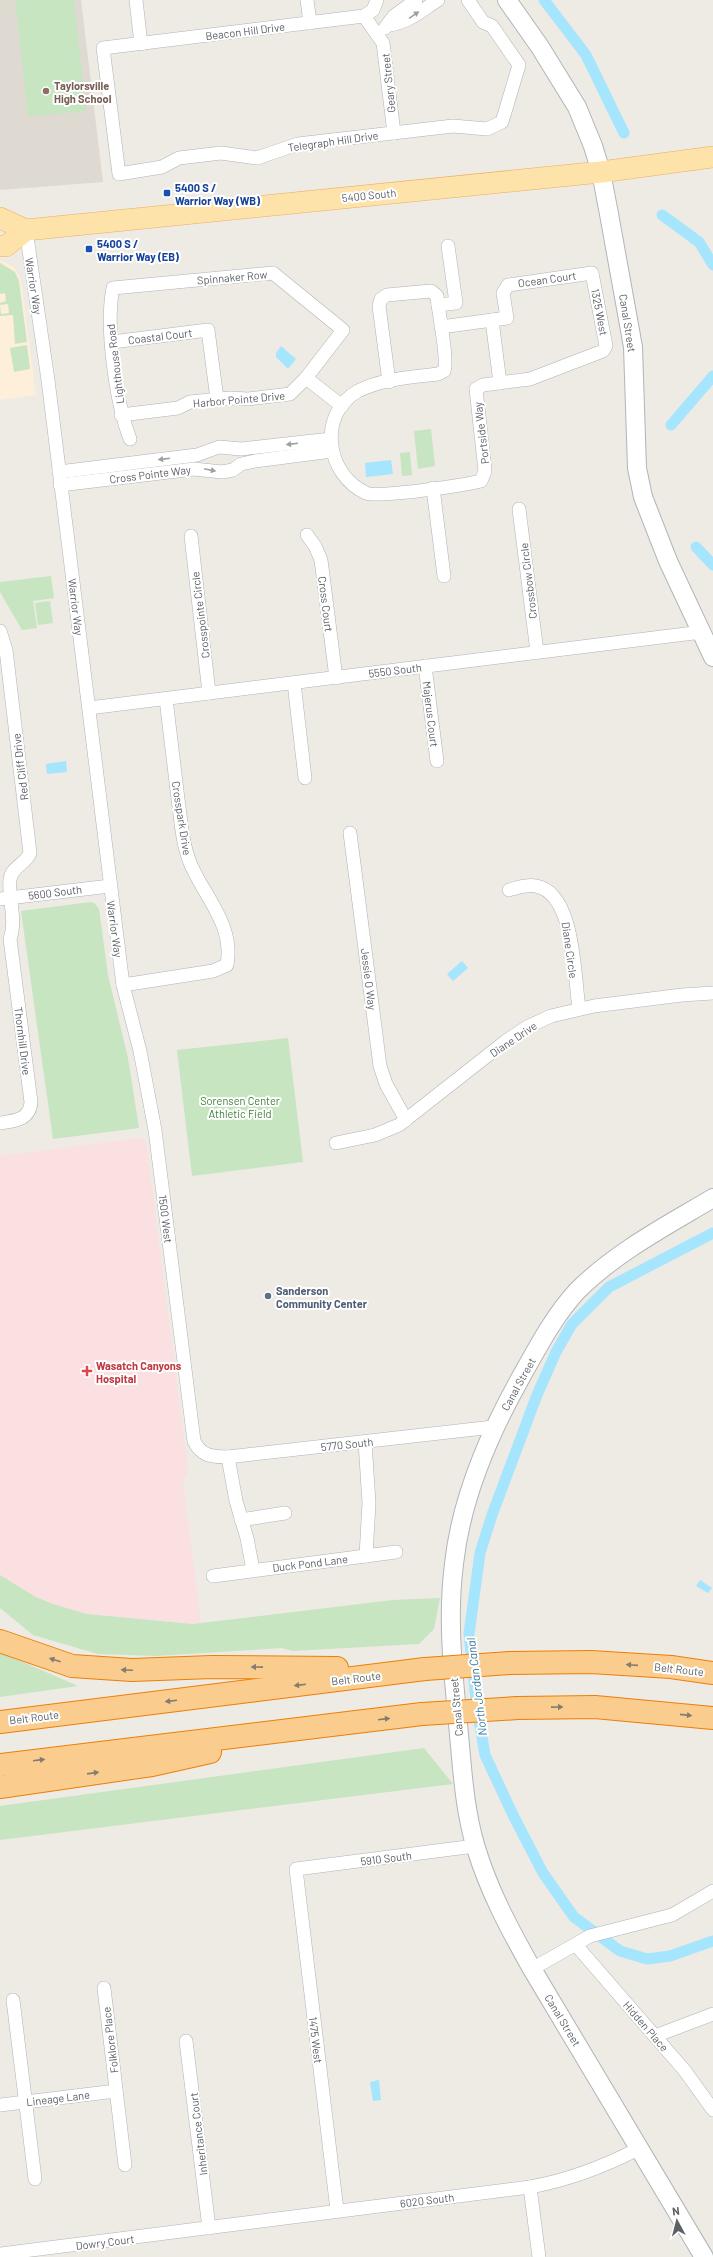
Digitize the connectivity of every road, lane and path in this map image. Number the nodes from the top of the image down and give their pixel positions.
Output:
1 (136, 0) edge
2 (307, 0) edge
3 (377, 0) edge
4 (416, 0) edge
5 (438, 0) edge
6 (468, 0) edge
7 (507, 0) edge
8 (364, 16) junction
9 (310, 23) junction
10 (389, 25) junction
11 (377, 34) junction
12 (141, 44) junction
13 (394, 132) junction
14 (713, 157) edge
15 (601, 172) junction
16 (119, 174) joint
17 (0, 218) edge
18 (26, 230) junction
19 (0, 246) edge
20 (448, 246) dead end
21 (592, 273) joint
22 (113, 288) joint
23 (438, 305) junction
24 (492, 320) junction
25 (441, 327) junction
26 (112, 342) junction
27 (603, 351) joint
28 (306, 378) junction
29 (389, 382) junction
30 (500, 383) junction
31 (217, 399) junction
32 (342, 406) junction
33 (121, 415) junction
34 (130, 439) dead end
35 (331, 445) junction
36 (59, 479) junction
37 (433, 488) junction
38 (519, 509) dead end
39 (307, 535) dead end
40 (190, 536) dead end
41 (444, 576) dead end
42 (0, 630) edge
43 (702, 632) junction
44 (537, 652) junction
45 (713, 657) edge
46 (425, 666) junction
47 (336, 678) junction
48 (294, 683) junction
49 (209, 693) junction
50 (166, 699) junction
51 (89, 708) junction
52 (437, 761) dead end
53 (305, 778) dead end
54 (350, 833) dead end
55 (110, 886) junction
56 (509, 890) dead end
57 (5, 898) edge
58 (5, 939) edge
59 (123, 985) junction
60 (713, 993) edge
61 (579, 1008) junction
62 (406, 1120) junction
63 (0, 1122) edge
64 (336, 1143) dead end
65 (713, 1198) edge
66 (493, 1427) junction
67 (364, 1442) junction
68 (201, 1453) joint
69 (228, 1457) junction
70 (284, 1513) dead end
71 (241, 1520) junction
72 (396, 1552) dead end
73 (366, 1556) junction
74 (253, 1570) junction
75 (213, 1576) dead end
76 (0, 1640) edge
77 (423, 1669) junction
78 (713, 1673) edge
79 (713, 1718) edge
80 (0, 1722) edge
81 (346, 1723) junction
82 (0, 1765) edge
83 (0, 1787) edge
84 (475, 1846) junction
85 (296, 1869) joint
86 (713, 1891) edge
87 (576, 1944) junction
88 (532, 1969) junction
89 (104, 1988) dead end
90 (13, 2000) dead end
91 (713, 2014) edge
92 (655, 2036) junction
93 (186, 2040) dead end
94 (116, 2091) junction
95 (26, 2102) junction
96 (0, 2105) edge
97 (713, 2110) edge
98 (638, 2149) junction
99 (125, 2165) dead end
100 (35, 2179) dead end
101 (530, 2187) junction
102 (337, 2210) junction
103 (209, 2228) junction
104 (0, 2254) edge
105 (539, 2257) edge
106 (704, 2257) edge

1 - 12 street
2 - 9 street
3 - 8 street
4 - 10 street
10 -> 5 street
6 - 13 street, Telegraph Hill Drive
7 - 15 street, Canal Street
8 - 9 street, Beacon Hill Drive
8 - 11 street, Geary Street
9 - 12 street, Beacon Hill Drive
10 - 11 street
11 - 13 street, Geary Street
12 - 16 street, Beacon Hill Drive
13 - 16 street, Telegraph Hill Drive
14 - 15 main road, 5400 South
15 - 18 main road, 5400 South
15 - 43 street, Canal Street
17 - 18 main road
18 - 19 main road
18 - 36 street, Warrior Way
20 - 23 street
21 - 24 street, Ocean Court
21 - 27 street, 1325 West
22 - 26 street, Lighthouse Road
22 - 28 street, Spinnaker Row
23 - 25 street
23 - 29 street
24 - 25 street, Ocean Court
24 - 30 street
25 - 29 street
26 - 31 street, Coastal Court
26 - 33 street, Lighthouse Road
27 - 30 street, Portside Way
28 - 31 street, Harbor Pointe Drive
28 - 32 street
29 - 32 street
30 - 37 street, Portside Way
31 - 33 street, Harbor Pointe Drive
32 - 35 street
33 - 34 street, Lighthouse Road
35 -> 36 street, Cross Pointe Way
36 -> 35 street, Cross Pointe Way
35 - 37 street, Portside Way
36 - 51 street, Warrior Way
37 - 41 street
38 - 44 street, Crossbow Circle
39 - 47 street, Cross Court
40 - 49 street, Crosspointe Circle
42 - 57 street, Red Cliff Drive
43 - 44 street, 5550 South
43 - 45 street, Canal Street
44 - 46 street, 5550 South
46 - 47 street, 5550 South
46 - 52 street, Majerus Court
47 - 48 street, 5550 South
48 - 49 street, 5550 South
48 - 53 street
49 - 50 street, 5550 South
50 - 51 street, 5550 South
50 - 59 street, Crosspark Drive
51 - 55 street, Warrior Way
54 - 62 street, Jessie O Way
55 - 57 street, 5600 South
55 - 59 street, Warrior Way
56 - 61 street, Diane Circle
57 - 58 street, Thornhill Drive
58 - 63 street, Thornhill Drive
59 - 68 street, 1500 West
60 - 61 street, Diane Drive
61 - 62 street, Diane Drive
62 - 64 street, Diane Drive
65 - 66 street, Canal Street
66 - 67 street, 5770 South
66 - 84 street, Canal Street
67 - 69 street, 5770 South
67 - 73 street
68 - 69 street, 5770 South
69 - 71 street
70 - 71 street
71 - 74 street
72 - 73 street, Duck Pond Lane
73 - 74 street, Duck Pond Lane
74 - 75 street, Duck Pond Lane
77 -> 76 highway
78 -> 77 highway, Belt Route, bridge
77 -> 80 highway, Belt Route
81 -> 79 highway, bridge
82 -> 81 highway
83 -> 81 highway
84 - 85 street, 5910 South
84 - 88 street, Canal Street
85 - 102 street, 1475 West
86 - 87 street
87 - 88 street
87 - 92 street, Hidden Place
88 - 98 street, Canal Street
89 - 94 street, Folklore Place
90 - 95 street
91 - 92 street
92 - 97 street, Hidden Place
93 - 103 street, Inheritance Court
94 - 95 street, Lineage Lane
94 - 99 street, Folklore Place
95 - 96 street, Lineage Lane
95 - 100 street
98 - 101 street, 6020 South
98 - 106 street, Canal Street
101 - 102 street, 6020 South
101 - 105 street
102 - 103 street, 6020 South
103 - 104 street, Dowry Court

